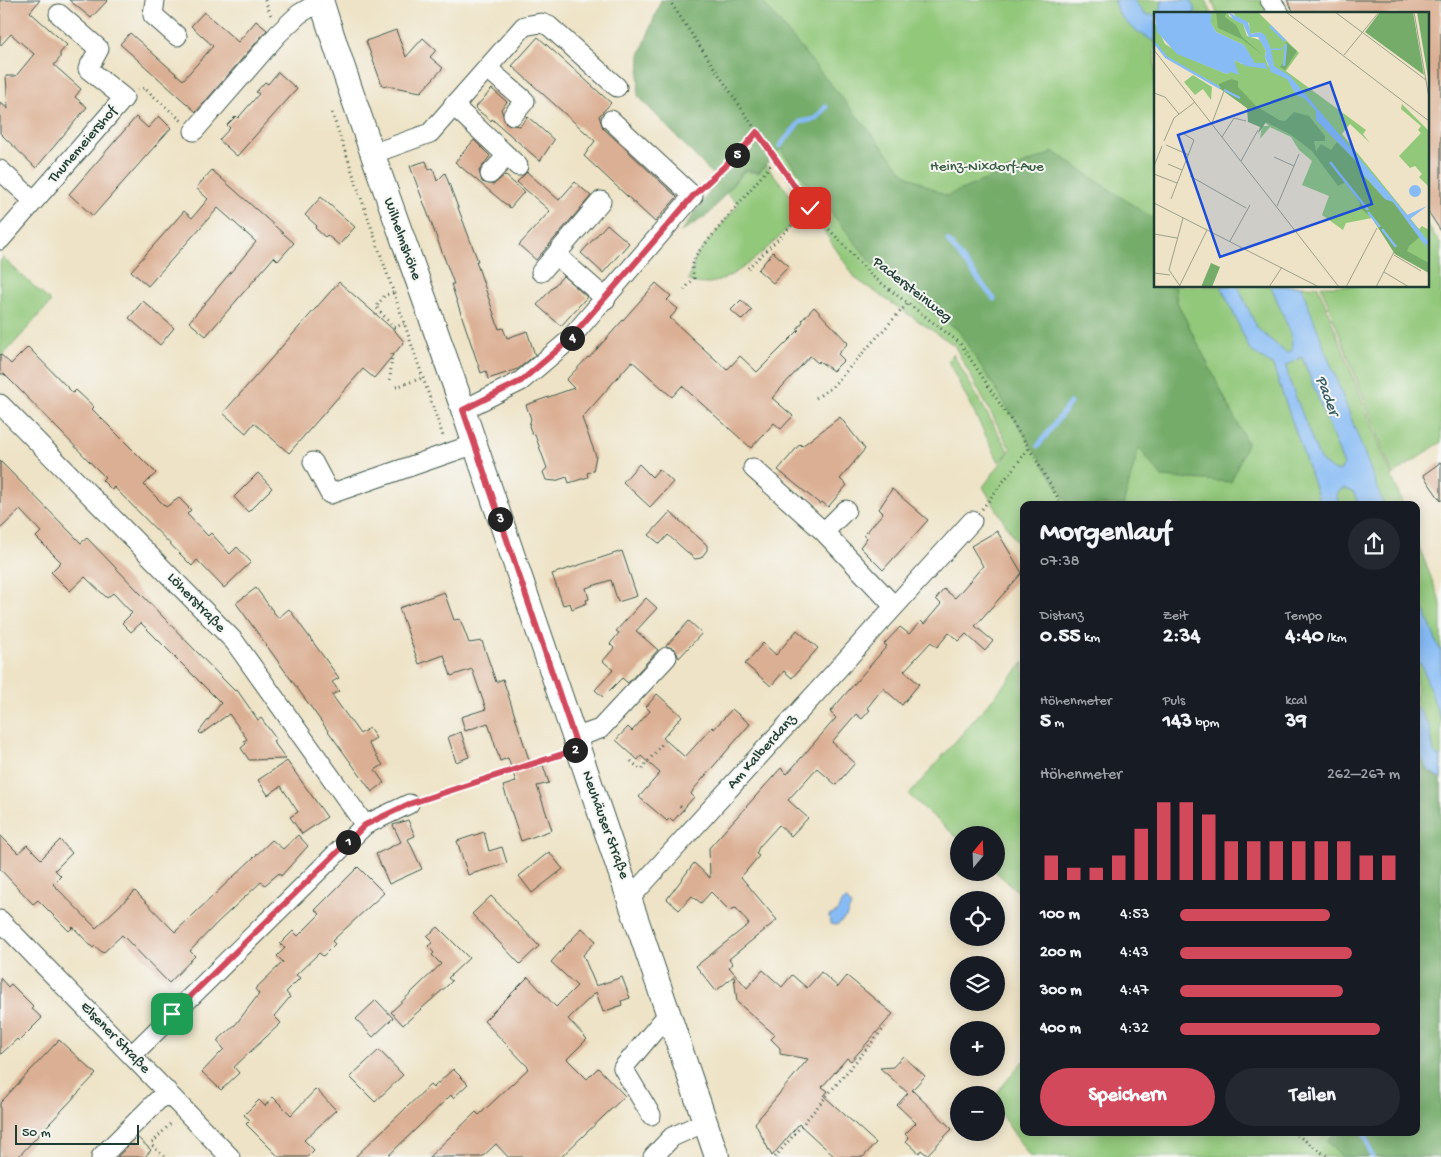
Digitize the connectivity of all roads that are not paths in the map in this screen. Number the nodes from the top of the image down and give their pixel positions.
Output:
1 (155, 0) edge
2 (322, 0) edge
3 (1270, 0) edge
4 (1279, 12) edge
5 (59, 14) dead end
6 (177, 36) dead end
7 (486, 68) junction
8 (617, 87) dead end
9 (453, 105) junction
10 (513, 115) dead end
11 (611, 120) dead end
12 (194, 131) road end
13 (372, 154) junction
14 (0, 170) edge
15 (490, 174) dead end
16 (34, 201) junction
17 (601, 201) dead end
18 (0, 240) edge
19 (556, 255) junction
20 (541, 272) dead end
21 (606, 299) junction
22 (432, 324) joint
23 (0, 404) edge
24 (463, 410) junction
25 (474, 444) junction
26 (313, 462) dead end
27 (753, 468) dead end
28 (846, 510) dead end
29 (972, 521) road end
30 (824, 532) junction
31 (894, 606) junction
32 (666, 658) dead end
33 (576, 743) junction
34 (409, 804) road end
35 (365, 825) junction
36 (630, 898) junction
37 (0, 920) edge
38 (669, 1013) junction
39 (132, 1055) junction
40 (167, 1091) junction
41 (651, 1116) dead end
42 (705, 1122) junction
43 (101, 1157) edge
44 (230, 1157) edge
45 (653, 1157) edge
46 (717, 1157) edge

1 - 6 street
2 - 12 street
2 - 13 main road, Wilhelmshöhe
3 - 4 street
5 - 16 street, Thunemeiershof
7 - 8 street
7 - 9 street
7 - 10 street
9 - 13 street
9 - 15 street
11 - 21 street
13 - 22 main road, Wilhelmshöhe
14 - 16 street
16 - 18 street, Thunemeiershof
17 - 19 street
19 - 20 street
19 - 21 street
21 - 24 street
22 - 24 main road, Neuhäuser Straße
23 - 35 street, Löherstraße
24 - 25 main road, Neuhäuser Straße
25 - 26 street
25 - 33 main road, Neuhäuser Straße
27 - 30 street
28 - 30 street
29 - 31 street, Am Kalberdanz
30 - 31 street
31 - 36 street, Am Kalberdanz
32 - 33 street
33 - 36 main road, Neuhäuser Straße
34 - 35 street
35 - 39 street
36 - 38 main road, Neuhäuser Straße
37 - 39 street, Elsener Straße
38 - 41 street
38 - 42 main road, Neuhäuser Straße
39 - 40 street, Elsener Straße
40 - 43 street
40 - 44 street, Elsener Straße
42 - 45 street
42 - 46 main road, Neuhäuser Straße

